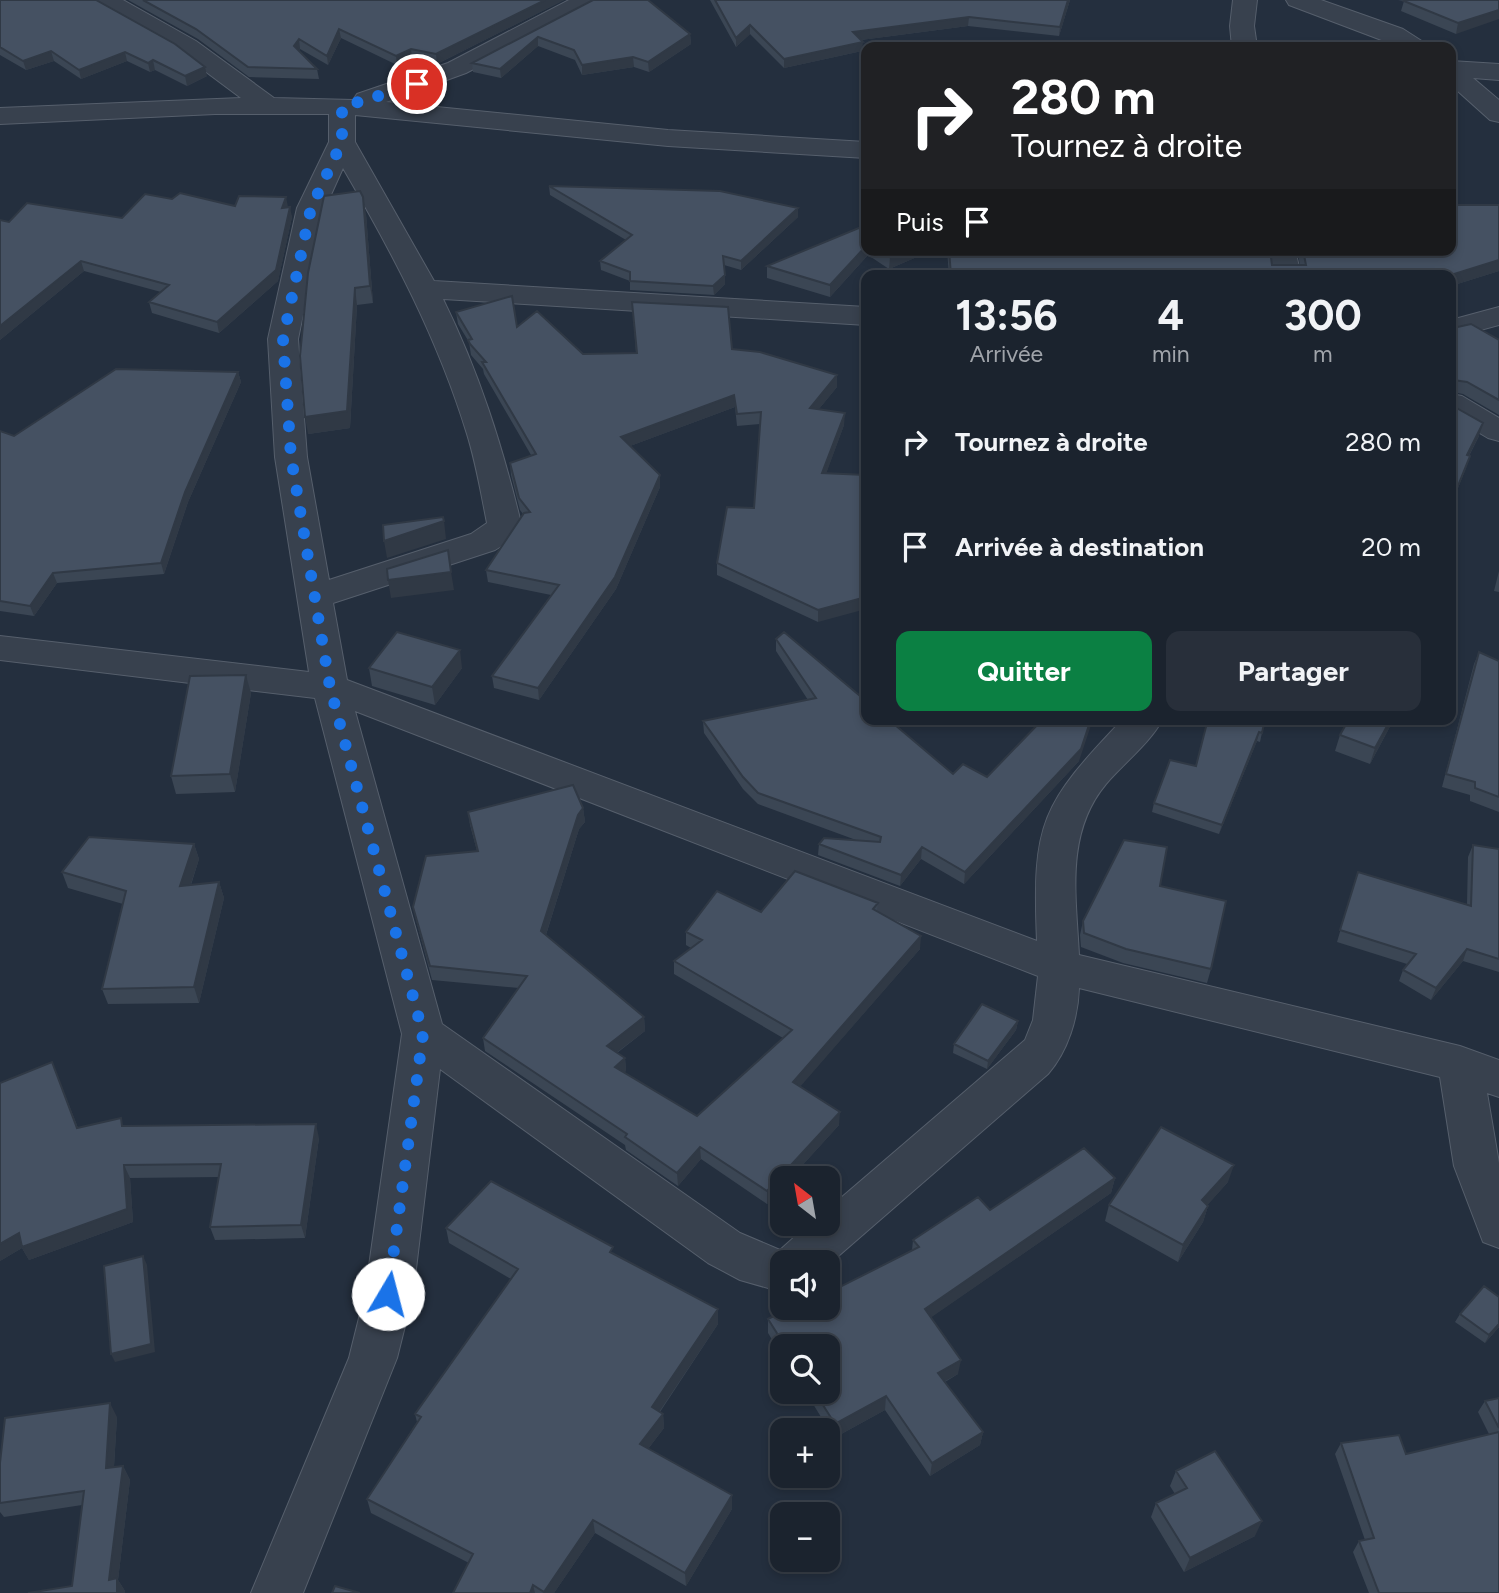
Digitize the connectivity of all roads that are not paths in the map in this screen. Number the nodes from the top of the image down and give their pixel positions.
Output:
1 (105, 0) edge
2 (587, 0) edge
3 (1245, 0) edge
4 (1298, 0) edge
5 (1244, 42) edge
6 (1409, 42) edge
7 (457, 68) junction
8 (1456, 71) edge
9 (1499, 72) edge
10 (1456, 75) edge
11 (269, 106) junction
12 (446, 113) junction
13 (1499, 114) edge
14 (0, 116) edge
15 (342, 124) junction
16 (861, 149) edge
17 (422, 289) junction
18 (861, 316) edge
19 (1499, 316) edge
20 (1456, 328) edge
21 (1456, 406) edge
22 (1499, 430) edge
23 (317, 596) junction
24 (0, 648) edge
25 (330, 687) junction
26 (1139, 725) edge
27 (1060, 967) junction
28 (423, 1034) junction
29 (1479, 1071) edge
30 (1499, 1228) edge
31 (812, 1250) edge
32 (770, 1268) edge
33 (276, 1593) edge

1 - 11 street
2 - 7 street
3 - 5 street
4 - 6 street
7 - 12 street
7 - 15 street
8 - 9 street
10 - 13 street
11 - 14 street
11 - 15 street
12 - 15 street
12 - 16 street
15 - 17 street
15 - 23 street
17 - 18 street
17 - 23 street
19 - 20 street
21 - 22 street
23 - 25 street
24 - 25 street
25 - 27 street
25 - 28 street
26 - 27 street
27 - 29 street
27 - 31 street
28 - 32 street
28 - 33 street
29 - 30 street

